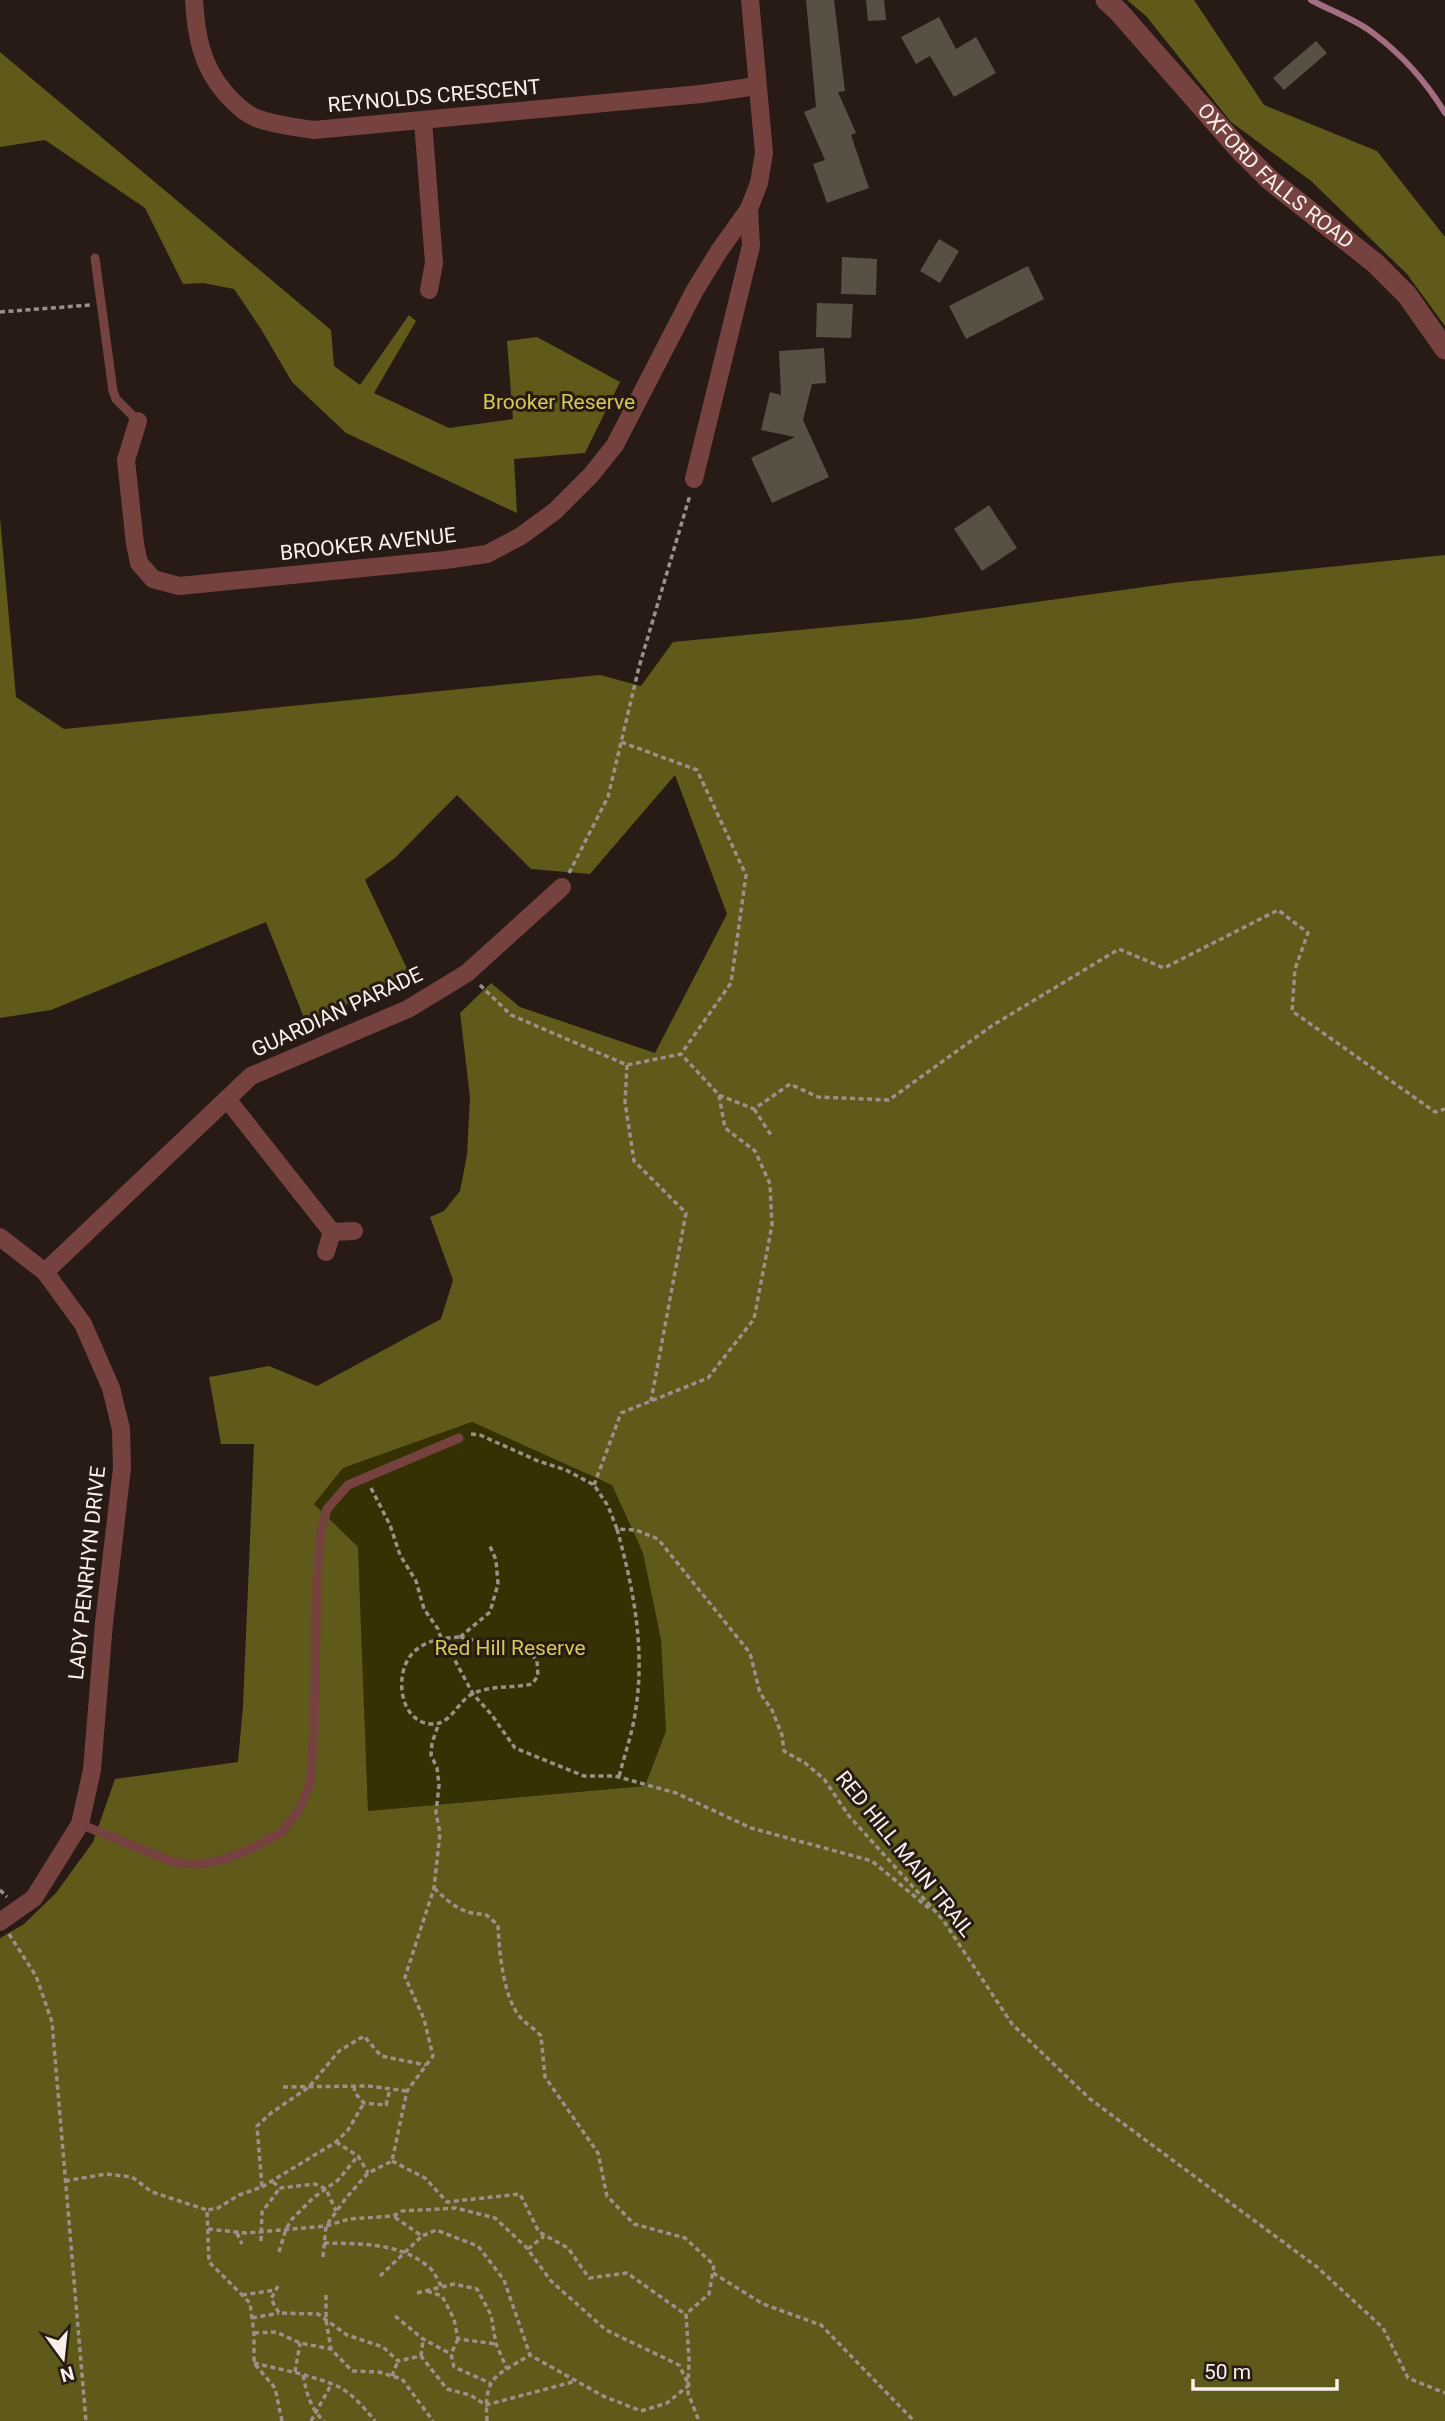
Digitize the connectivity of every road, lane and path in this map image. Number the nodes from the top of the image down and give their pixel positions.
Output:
1 (194, 0) edge
2 (750, 0) edge
3 (1106, 0) edge
4 (757, 86) junction
5 (423, 121) junction
6 (749, 209) junction
7 (95, 258) dead end
8 (429, 290) dead end
9 (102, 304) junction
10 (0, 312) edge
11 (1445, 349) edge
12 (138, 421) joint
13 (694, 479) joint
14 (621, 741) junction
15 (562, 887) joint
16 (467, 973) junction
17 (681, 1054) junction
18 (626, 1065) junction
19 (719, 1095) junction
20 (227, 1099) junction
21 (754, 1109) junction
22 (1445, 1110) edge
23 (771, 1135) dead end
24 (354, 1231) dead end
25 (332, 1232) junction
26 (0, 1237) edge
27 (326, 1252) dead end
28 (45, 1272) junction
29 (651, 1401) junction
30 (459, 1438) joint
31 (366, 1476) junction
32 (594, 1485) junction
33 (617, 1529) junction
34 (489, 1544) dead end
35 (460, 1637) junction
36 (442, 1638) junction
37 (473, 1694) junction
38 (439, 1723) junction
39 (618, 1778) junction
40 (80, 1824) junction
41 (435, 1888) junction
42 (943, 1920) junction
43 (0, 1922) edge
44 (426, 2065) junction
45 (354, 2086) junction
46 (283, 2087) dead end
47 (309, 2087) junction
48 (390, 2089) junction
49 (407, 2091) junction
50 (364, 2104) junction
51 (336, 2142) junction
52 (358, 2155) junction
53 (392, 2161) junction
54 (368, 2173) junction
55 (65, 2180) junction
56 (272, 2181) junction
57 (262, 2187) junction
58 (280, 2188) junction
59 (326, 2189) junction
60 (447, 2202) junction
61 (443, 2209) junction
62 (207, 2210) junction
63 (336, 2211) junction
64 (393, 2216) junction
65 (326, 2226) junction
66 (286, 2228) junction
67 (208, 2230) junction
68 (262, 2231) junction
69 (237, 2232) junction
70 (422, 2236) junction
71 (544, 2236) junction
72 (261, 2241) dead end
73 (324, 2243) junction
74 (242, 2244) dead end
75 (528, 2249) junction
76 (279, 2252) dead end
77 (402, 2253) junction
78 (323, 2257) dead end
79 (713, 2273) junction
80 (380, 2276) dead end
81 (442, 2287) junction
82 (426, 2291) junction
83 (417, 2293) dead end
84 (242, 2295) junction
85 (326, 2295) dead end
86 (279, 2313) junction
87 (686, 2314) junction
88 (395, 2316) dead end
89 (252, 2318) junction
90 (326, 2320) junction
91 (254, 2333) junction
92 (423, 2339) junction
93 (458, 2339) junction
94 (300, 2343) junction
95 (496, 2344) junction
96 (331, 2348) junction
97 (451, 2354) junction
98 (530, 2355) junction
99 (421, 2356) junction
100 (398, 2361) junction
101 (254, 2363) junction
102 (507, 2369) junction
103 (295, 2373) junction
104 (303, 2375) junction
105 (392, 2376) junction
106 (576, 2381) junction
107 (491, 2383) junction
108 (331, 2385) junction
109 (689, 2385) junction
110 (1445, 2393) edge
111 (486, 2405) junction
112 (316, 2413) junction
113 (86, 2421) edge
114 (282, 2421) edge
115 (311, 2421) edge
116 (324, 2421) edge
117 (375, 2421) edge
118 (433, 2421) edge
119 (487, 2421) edge
120 (699, 2421) edge
121 (914, 2421) edge

1 - 5 street, REYNOLDS CRESCENT
2 - 4 street, BROOKER AVENUE
3 - 11 street, OXFORD FALLS ROAD
4 - 5 street, REYNOLDS CRESCENT
4 - 6 street, BROOKER AVENUE
5 - 8 street
6 - 12 street, BROOKER AVENUE
6 - 13 street, BROOKER AVENUE
7 - 9 lane, BROOKER AVENUE
9 - 10 path
9 - 12 lane, BROOKER AVENUE
13 - 14 path
14 - 15 path
14 - 17 path
15 - 16 street, GUARDIAN PARADE
16 - 18 path
16 - 20 street, GUARDIAN PARADE
17 - 18 path
17 - 19 path
18 - 29 path
19 - 21 path
19 - 29 path
20 - 25 street
20 - 28 street, GUARDIAN PARADE
21 - 22 path
21 - 23 path
24 - 25 street
25 - 27 street
26 - 28 street, LADY PENRHYN DRIVE
28 - 40 street, LADY PENRHYN DRIVE
29 - 32 path
30 - 31 lane
30 - 32 path
31 - 36 path
31 - 40 lane
32 - 33 path
33 - 39 path
33 - 42 path, RED HILL MAIN TRAIL
34 - 35 path
35 - 36 path
35 - 37 path
36 - 37 path
36 - 38 path
37 - 38 path
37 - 39 path
38 - 41 path
39 - 42 path
40 - 43 street, LADY PENRHYN DRIVE
41 - 44 path
41 - 79 path
42 - 110 path, RED HILL MAIN TRAIL
43 - 55 path
44 - 47 path
44 - 49 path
45 - 47 path
45 - 48 path
45 - 50 path
46 - 47 path
47 - 57 path
48 - 49 path
48 - 50 path
49 - 53 path
50 - 51 path
51 - 52 path
51 - 56 path
52 - 54 path
52 - 59 path
53 - 54 path
53 - 60 path
54 - 63 path
55 - 62 path
55 - 113 path
56 - 57 path
56 - 58 path
57 - 62 path
58 - 59 path
58 - 68 path
59 - 63 path
59 - 66 path
60 - 61 path
60 - 71 path
61 - 64 path
61 - 75 path
62 - 67 path
63 - 65 path
64 - 65 path
64 - 70 path
65 - 66 path
65 - 73 path
66 - 68 path
66 - 76 path
67 - 69 path
67 - 84 path
68 - 69 path
68 - 72 path
69 - 74 path
70 - 77 path
70 - 98 path
71 - 75 path
71 - 87 path
73 - 77 path
73 - 78 path
75 - 109 path
77 - 80 path
77 - 81 path
79 - 87 path
79 - 121 path
81 - 82 path
81 - 95 path
82 - 83 path
82 - 93 path
84 - 86 path
84 - 89 path
85 - 90 path
86 - 89 path
86 - 90 path
87 - 109 path
88 - 92 path
89 - 91 path
90 - 96 path
90 - 100 path
91 - 94 path
91 - 101 path
92 - 97 path
92 - 99 path
93 - 95 path
93 - 97 path
94 - 96 path
94 - 103 path
95 - 102 path
96 - 105 path
97 - 107 path
98 - 102 path
98 - 106 path
99 - 100 path
99 - 111 path
100 - 105 path
101 - 103 path
101 - 114 path
102 - 107 path
103 - 104 path
104 - 108 path
104 - 112 path
105 - 118 path
106 - 109 path
106 - 111 path
107 - 111 path
108 - 112 path
108 - 117 path
109 - 120 path
111 - 119 path
112 - 115 path
112 - 116 path

